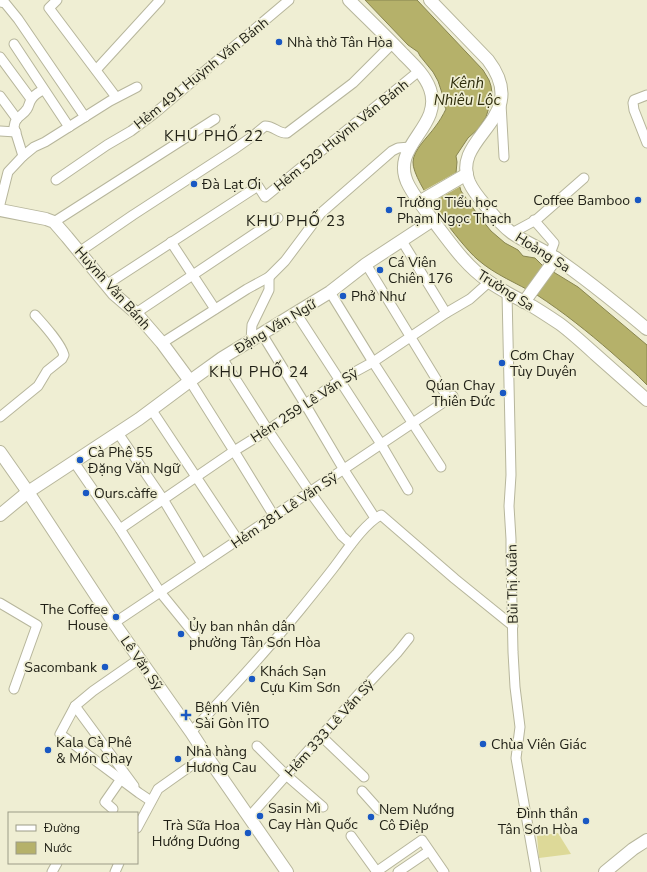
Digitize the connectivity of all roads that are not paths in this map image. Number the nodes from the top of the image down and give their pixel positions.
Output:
1 (57, 0) edge
2 (160, 0) edge
3 (349, 0) edge
4 (430, 0) edge
5 (286, 1) edge
6 (0, 2) edge
7 (393, 43) junction
8 (14, 44) dead end
9 (0, 57) edge
10 (96, 70) junction
11 (419, 71) junction
12 (137, 87) dead end
13 (43, 90) junction
14 (647, 95) edge
15 (0, 96) edge
16 (116, 97) junction
17 (31, 99) junction
18 (501, 100) junction
19 (85, 117) junction
20 (16, 119) junction
21 (215, 119) dead end
22 (69, 127) junction
23 (0, 131) edge
24 (16, 132) junction
25 (647, 143) edge
26 (410, 147) junction
27 (23, 156) junction
28 (504, 157) dead end
29 (463, 177) junction
30 (584, 178) dead end
31 (56, 180) dead end
32 (423, 199) junction
33 (0, 204) edge
34 (0, 210) edge
35 (278, 218) dead end
36 (433, 220) junction
37 (534, 220) junction
38 (54, 222) junction
39 (512, 233) junction
40 (402, 241) junction
41 (171, 242) junction
42 (79, 252) junction
43 (552, 259) junction
44 (366, 264) junction
45 (193, 276) junction
46 (269, 277) junction
47 (488, 282) junction
48 (106, 285) junction
49 (330, 292) junction
50 (507, 293) junction
51 (527, 298) junction
52 (215, 309) junction
53 (136, 313) junction
54 (296, 313) junction
55 (446, 313) junction
56 (35, 315) dead end
57 (647, 329) edge
58 (257, 337) junction
59 (410, 337) junction
60 (162, 343) junction
61 (222, 358) junction
62 (373, 362) junction
63 (340, 380) junction
64 (190, 381) junction
65 (647, 400) edge
66 (306, 404) junction
67 (152, 409) junction
68 (0, 417) edge
69 (413, 423) junction
70 (268, 430) junction
71 (118, 433) junction
72 (381, 444) junction
73 (234, 451) junction
74 (0, 452) edge
75 (74, 462) junction
76 (441, 467) dead end
77 (344, 470) junction
78 (197, 477) junction
79 (408, 490) dead end
80 (28, 492) junction
81 (310, 492) junction
82 (163, 499) junction
83 (0, 515) edge
84 (274, 516) junction
85 (375, 518) junction
86 (120, 529) junction
87 (238, 540) junction
88 (351, 544) junction
89 (202, 564) junction
90 (160, 592) junction
91 (0, 603) edge
92 (114, 623) junction
93 (513, 626) junction
94 (195, 635) dead end
95 (409, 638) dead end
96 (139, 659) junction
97 (14, 689) dead end
98 (75, 706) junction
99 (191, 732) junction
100 (320, 736) junction
101 (257, 746) dead end
102 (206, 755) junction
103 (286, 775) junction
104 (364, 776) dead end
105 (121, 779) junction
106 (362, 791) dead end
107 (140, 793) junction
108 (151, 801) junction
109 (323, 807) dead end
110 (113, 809) dead end
111 (379, 810) dead end
112 (249, 817) junction
113 (138, 826) edge
114 (351, 836) dead end
115 (647, 840) edge
116 (429, 851) junction
117 (618, 867) edge
118 (287, 872) edge
119 (376, 872) edge
120 (398, 872) edge
121 (444, 872) edge
122 (536, 872) edge
123 (606, 872) edge

1 - 10 street
2 - 10 street
3 - 7 street, Trường Sa
4 - 18 street
5 - 31 street, Hẻm 491 Huỳnh Văn Bánh
6 - 19 street
7 - 11 street, Trường Sa
7 - 42 street
8 - 13 street
9 - 17 street
10 - 16 street
11 - 26 street, Trường Sa
11 - 41 street, Hẻm 529 Huỳnh Văn Bánh
12 - 16 street
13 - 17 street
13 - 22 street
14 - 25 street
15 - 20 street
16 - 19 street
17 - 20 street
18 - 28 street
18 - 29 street
19 - 22 street
20 - 24 street
21 - 38 street
22 - 27 street
23 - 24 street
24 - 27 street
26 - 32 street, Trường Sa
26 - 46 street
27 - 33 street
29 - 32 street
29 - 39 street, Hoàng Sa
30 - 37 street
32 - 36 street, Trường Sa
34 - 38 street
35 - 45 street
36 - 40 street, Đặng Văn Ngữ
36 - 47 street, Trường Sa
37 - 39 street
37 - 43 street
38 - 42 street, Huỳnh Văn Bánh
39 - 43 street, Hoàng Sa
40 - 44 street, Đặng Văn Ngữ
40 - 55 street
41 - 45 street
41 - 48 street, Hẻm 529 Huỳnh Văn Bánh
42 - 48 street, Huỳnh Văn Bánh
43 - 51 street
43 - 57 street, Hoàng Sa
44 - 49 street, Đặng Văn Ngữ
44 - 59 street
45 - 52 street
45 - 53 street
46 - 52 street
46 - 58 street
47 - 50 street, Trường Sa
47 - 55 street, Hẻm 259 Lê Văn Sỹ
48 - 53 street, Huỳnh Văn Bánh
49 - 54 street, Đặng Văn Ngữ
49 - 62 street
50 - 51 street, Trường Sa
50 - 93 street, Bùi Thị Xuân
51 - 65 street, Trường Sa
52 - 60 street
53 - 60 street, Huỳnh Văn Bánh
54 - 58 street, Đặng Văn Ngữ
54 - 63 street
55 - 59 street, Hẻm 259 Lê Văn Sỹ
56 - 68 street
58 - 61 street, Đặng Văn Ngữ
58 - 66 street
59 - 62 street, Hẻm 259 Lê Văn Sỹ
59 - 69 street, Hẻm 281 Lê Văn Sỹ
60 - 64 street, Huỳnh Văn Bánh
61 - 64 street, Đặng Văn Ngữ
61 - 70 street
62 - 63 street, Hẻm 259 Lê Văn Sỹ
62 - 69 street
63 - 66 street, Hẻm 259 Lê Văn Sỹ
63 - 72 street
64 - 67 street, Đặng Văn Ngữ
64 - 73 street
66 - 70 street, Hẻm 259 Lê Văn Sỹ
66 - 77 street
67 - 71 street, Đặng Văn Ngữ
67 - 78 street
69 - 72 street, Hẻm 281 Lê Văn Sỹ
69 - 76 street
70 - 73 street, Hẻm 259 Lê Văn Sỹ
70 - 81 street
71 - 75 street, Đặng Văn Ngữ
71 - 82 street
72 - 77 street, Hẻm 281 Lê Văn Sỹ
72 - 79 street
73 - 78 street, Hẻm 259 Lê Văn Sỹ
73 - 84 street
74 - 80 street, Lê Văn Sỹ
75 - 80 street, Đặng Văn Ngữ
75 - 86 street
77 - 81 street, Hẻm 281 Lê Văn Sỹ
77 - 85 street
78 - 82 street, Hẻm 259 Lê Văn Sỹ
78 - 87 street
80 - 83 street, Đặng Văn Ngữ
80 - 92 street, Lê Văn Sỹ
81 - 84 street, Hẻm 281 Lê Văn Sỹ
81 - 88 street
82 - 86 street, Hẻm 259 Lê Văn Sỹ
82 - 89 street
84 - 87 street, Hẻm 281 Lê Văn Sỹ
85 - 88 street
85 - 93 street
86 - 90 street
87 - 89 street, Hẻm 281 Lê Văn Sỹ
88 - 99 street
89 - 90 street, Hẻm 281 Lê Văn Sỹ
90 - 92 street, Hẻm 281 Lê Văn Sỹ
90 - 94 street
91 - 97 street
92 - 96 street, Lê Văn Sỹ
93 - 122 street, Bùi Thị Xuân
95 - 100 street, Hẻm 333 Lê Văn Sỹ
96 - 98 street
96 - 99 street, Lê Văn Sỹ
98 - 105 street
98 - 107 street
99 - 102 street, Lê Văn Sỹ
100 - 103 street, Hẻm 333 Lê Văn Sỹ
100 - 104 street
101 - 103 street
102 - 108 street
102 - 112 street, Lê Văn Sỹ
103 - 109 street
103 - 112 street, Hẻm 333 Lê Văn Sỹ
105 - 107 street
105 - 110 street
106 - 111 street
107 - 108 street
108 - 113 street
112 - 118 street, Lê Văn Sỹ
114 - 119 street
115 - 117 street
116 - 119 street
116 - 120 street
116 - 121 street
117 - 123 street

